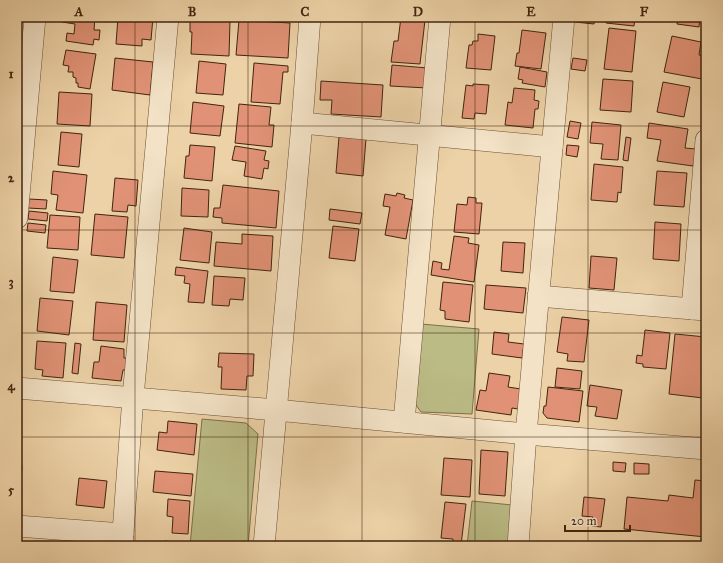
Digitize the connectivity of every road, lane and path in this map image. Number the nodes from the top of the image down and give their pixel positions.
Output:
1 (35, 17) edge
2 (168, 17) edge
3 (310, 17) edge
4 (440, 17) edge
5 (564, 17) edge
6 (302, 123) junction
7 (429, 135) junction
8 (706, 140) edge
9 (552, 147) junction
10 (17, 218) edge
11 (538, 296) junction
12 (699, 309) edge
13 (17, 388) edge
14 (133, 398) junction
15 (276, 410) junction
16 (404, 422) junction
17 (526, 434) junction
18 (706, 449) edge
19 (17, 526) edge
20 (122, 540) edge
21 (264, 546) edge
22 (518, 546) edge

1 - 10 street
2 - 14 street
3 - 6 street
4 - 7 street
5 - 9 street
6 - 7 street
6 - 15 street
7 - 9 street
7 - 16 street
8 - 12 street
9 - 11 street
11 - 12 street
11 - 17 street
13 - 14 street
14 - 15 street
14 - 20 street
15 - 16 street
15 - 21 street
16 - 17 street
17 - 18 street
17 - 22 street
19 - 20 street

